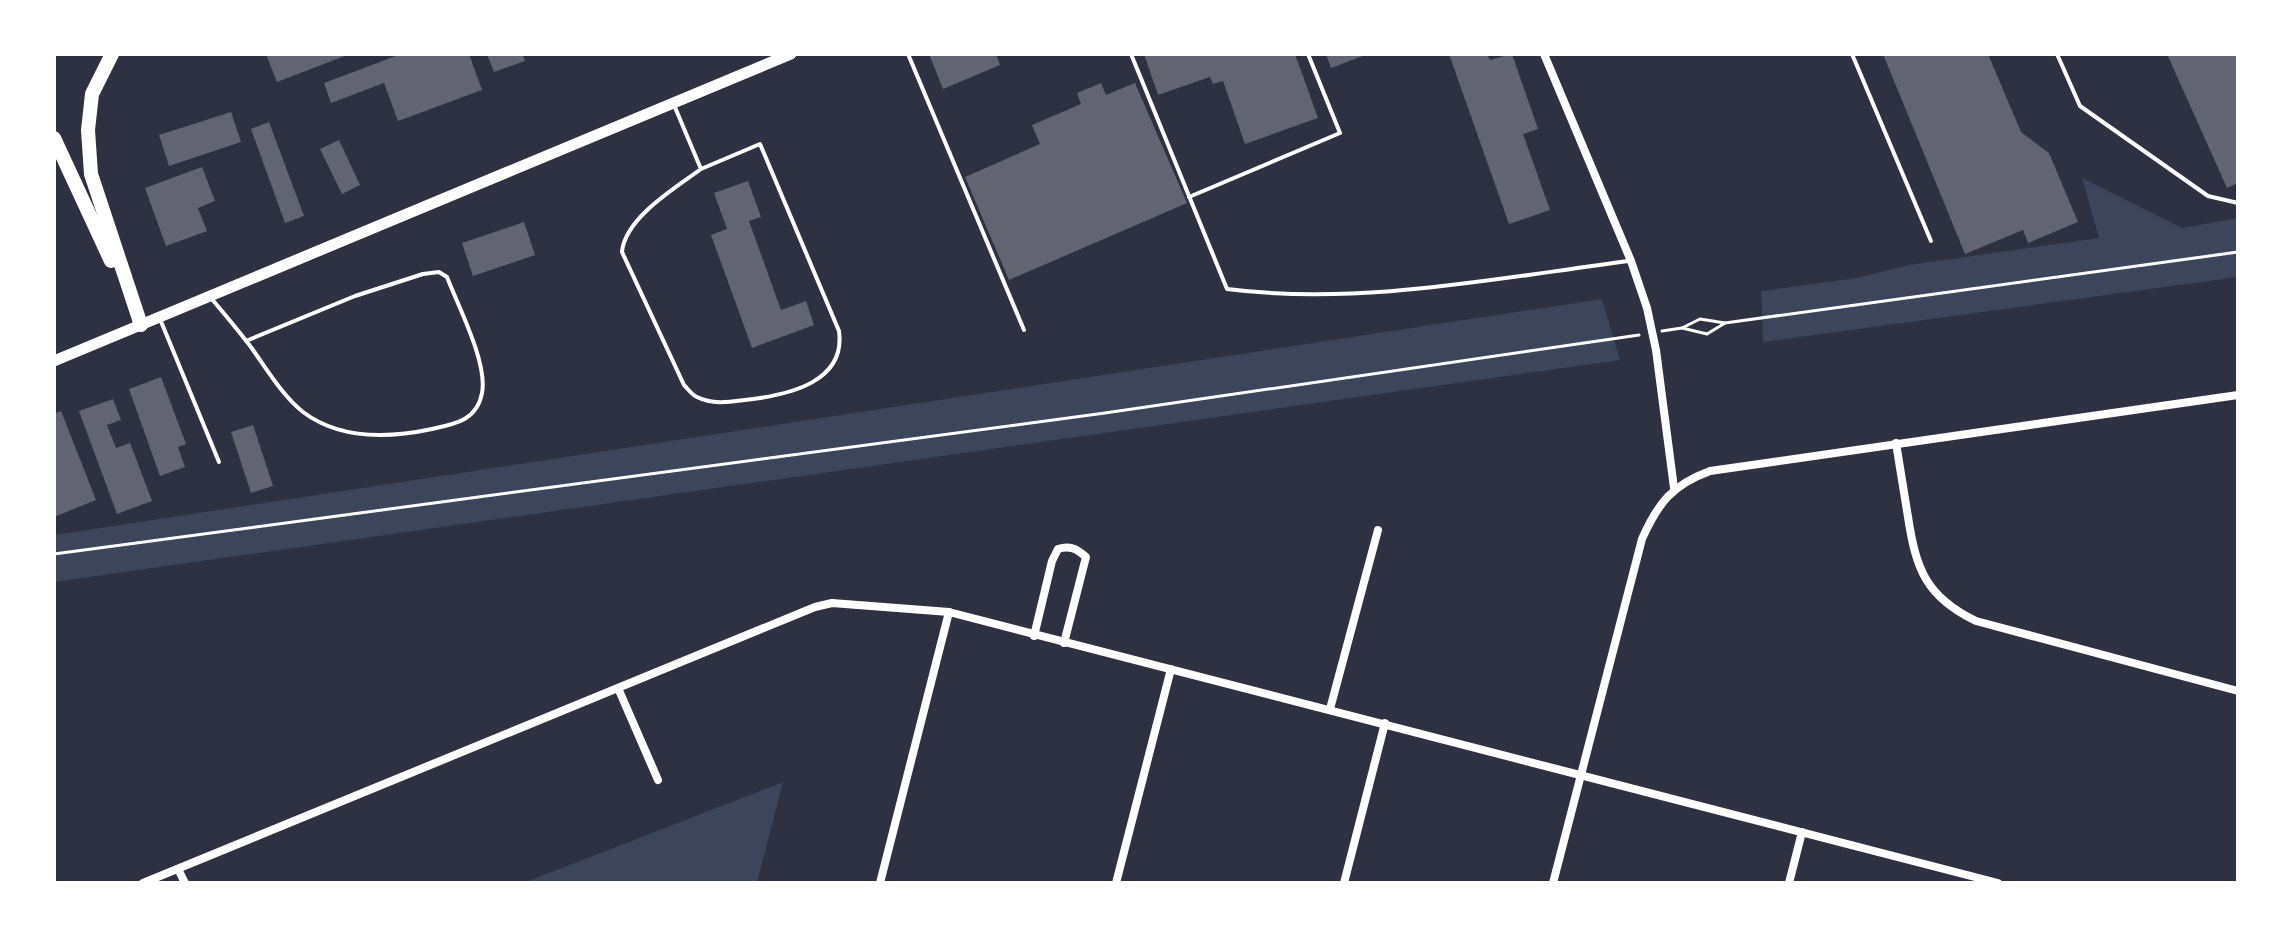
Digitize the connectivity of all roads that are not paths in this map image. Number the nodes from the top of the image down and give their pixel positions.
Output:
1 (112, 54) edge
2 (791, 54) edge
3 (908, 54) edge
4 (1131, 54) edge
5 (1308, 54) edge
6 (1544, 54) edge
7 (1852, 54) edge
8 (2057, 54) edge
9 (673, 103) junction
10 (54, 138) edge
11 (701, 169) junction
12 (1189, 197) junction
13 (2238, 203) edge
14 (1931, 241) dead end
15 (1631, 261) junction
16 (210, 296) junction
17 (159, 317) junction
18 (141, 325) junction
19 (1024, 330) dead end
20 (246, 341) junction
21 (54, 361) edge
22 (2238, 395) edge
23 (1896, 443) junction
24 (219, 462) dead end
25 (1674, 488) junction
26 (1378, 530) dead end
27 (949, 612) junction
28 (1034, 636) junction
29 (1064, 643) junction
30 (1171, 669) junction
31 (618, 688) junction
32 (2238, 691) edge
33 (1330, 709) junction
34 (1385, 723) junction
35 (1582, 774) junction
36 (658, 780) dead end
37 (1802, 832) junction
38 (178, 869) junction
39 (143, 883) edge
40 (185, 883) edge
41 (880, 883) edge
42 (1116, 883) edge
43 (1344, 883) edge
44 (1553, 883) edge
45 (1789, 883) edge
46 (1998, 883) edge

1 - 18 main road
2 - 9 street
3 - 19 lane
4 - 12 lane
5 - 12 lane
6 - 15 street
7 - 14 lane
8 - 13 lane
9 - 11 lane
9 - 16 street
10 - 18 main road
11 - 11 lane
12 - 15 lane
15 - 25 street
16 - 17 street
16 - 20 lane
17 - 18 street
17 - 24 lane
18 - 21 street
20 - 20 lane
22 - 23 street
23 - 25 street
23 - 32 street
25 - 35 street
26 - 33 street
27 - 28 street
27 - 31 street
27 - 41 street
28 - 29 street
28 - 29 street
29 - 30 street
30 - 33 street
30 - 42 street
31 - 36 street
31 - 38 street
33 - 34 street
34 - 35 street
34 - 43 street
35 - 37 street
35 - 44 street
37 - 45 street
37 - 46 street
38 - 39 street
38 - 40 street

